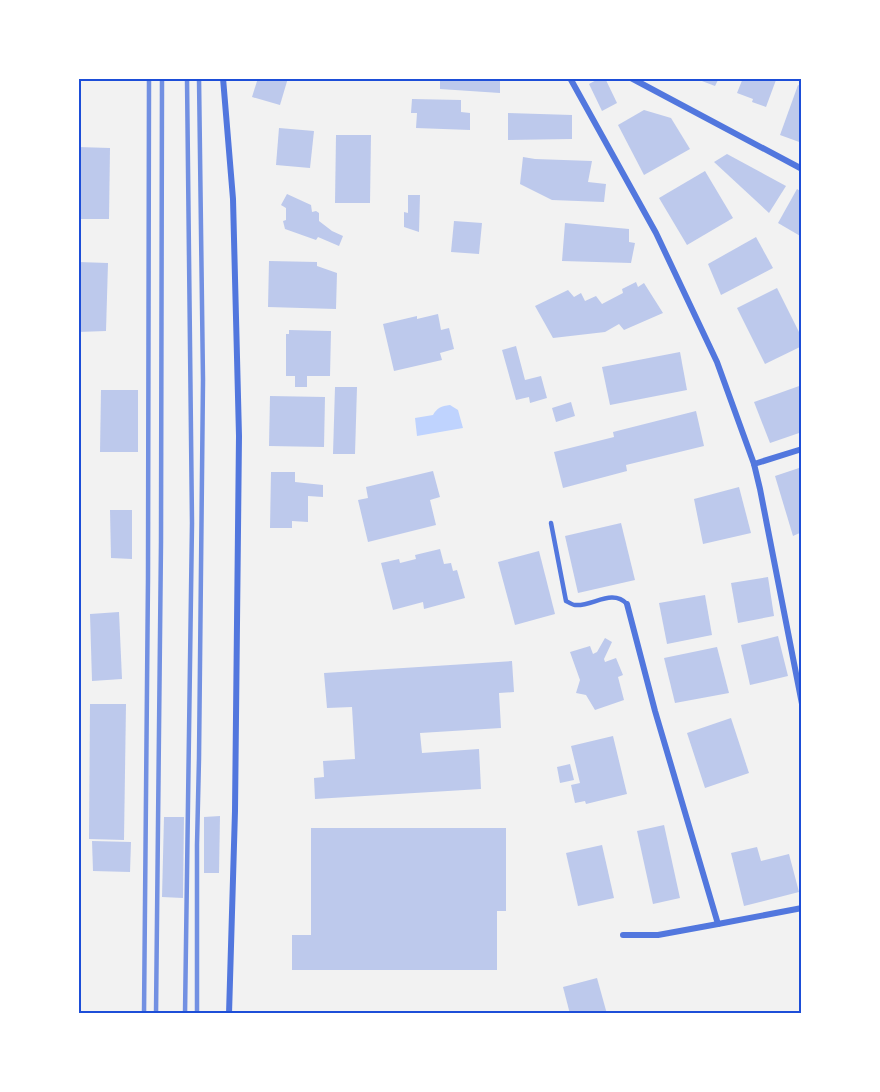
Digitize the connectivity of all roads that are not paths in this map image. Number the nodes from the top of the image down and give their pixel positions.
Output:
1 (223, 78) edge
2 (570, 78) edge
3 (631, 78) edge
4 (802, 169) edge
5 (802, 449) edge
6 (754, 465) junction
7 (550, 523) dead end
8 (627, 604) joint
9 (802, 704) edge
10 (802, 908) edge
11 (718, 924) junction
12 (624, 935) dead end
13 (229, 1014) edge

1 - 13 street
2 - 6 street
3 - 4 street
5 - 6 street
6 - 9 street
7 - 8 lane
8 - 11 street
10 - 11 street
11 - 12 street

